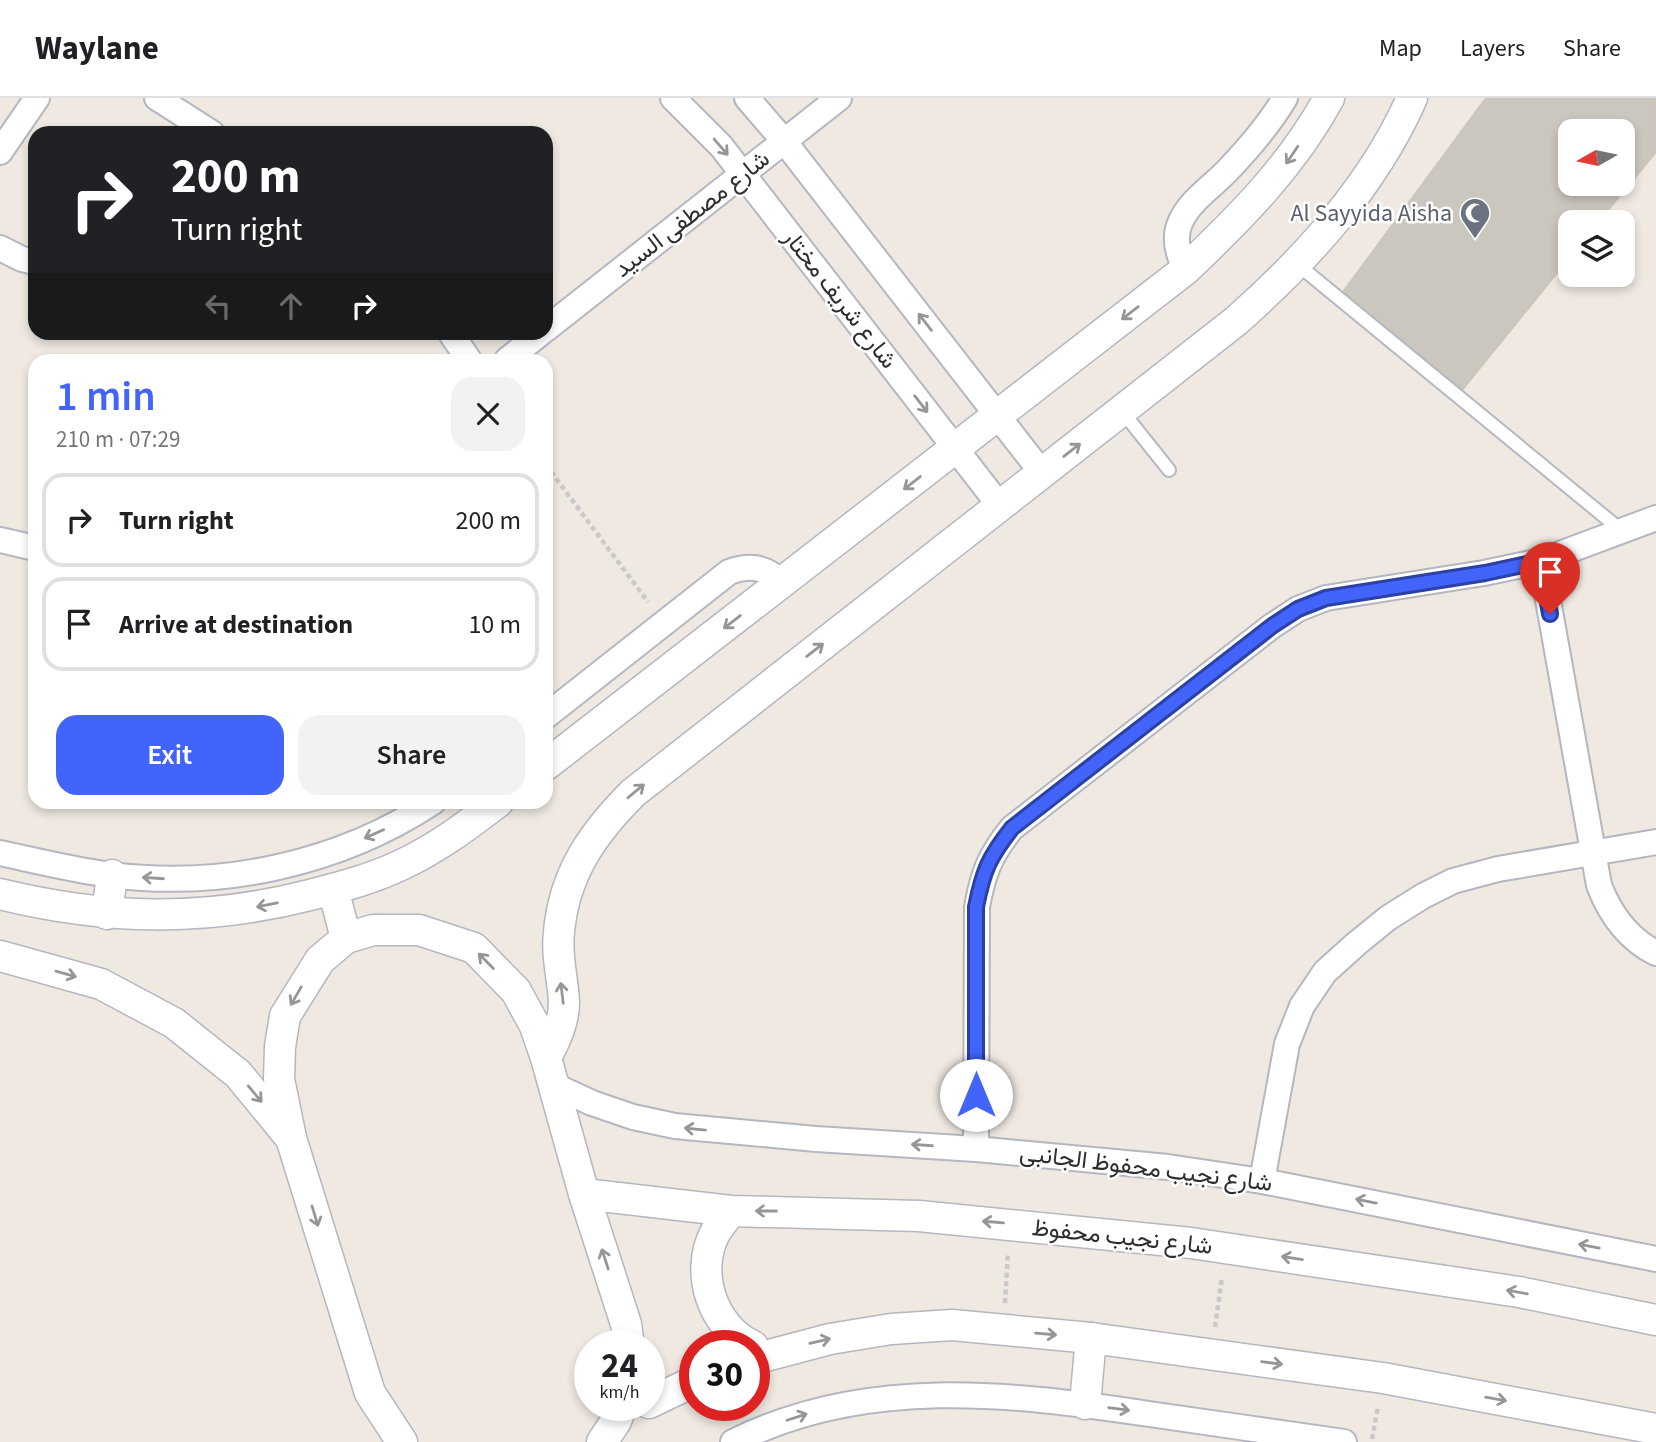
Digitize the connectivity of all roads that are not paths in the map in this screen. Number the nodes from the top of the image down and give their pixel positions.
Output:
1 (37, 98) edge
2 (156, 98) edge
3 (673, 98) edge
4 (747, 98) edge
5 (839, 98) edge
6 (1284, 98) edge
7 (1329, 98) edge
8 (1412, 98) edge
9 (201, 126) edge
10 (784, 141) junction
11 (0, 152) edge
12 (743, 174) junction
13 (0, 248) edge
14 (28, 260) edge
15 (1297, 264) junction
16 (1185, 270) junction
17 (553, 324) edge
18 (533, 340) edge
19 (515, 354) edge
20 (1122, 411) junction
21 (998, 416) junction
22 (956, 448) junction
23 (1169, 470) dead end
24 (1042, 473) junction
25 (1000, 506) junction
26 (1656, 518) edge
27 (1622, 531) junction
28 (0, 540) edge
29 (28, 546) edge
30 (1541, 561) junction
31 (783, 583) junction
32 (553, 710) edge
33 (553, 760) edge
34 (421, 809) edge
35 (489, 809) edge
36 (1656, 842) edge
37 (0, 853) edge
38 (1592, 853) junction
39 (112, 875) junction
40 (333, 889) junction
41 (0, 894) edge
42 (107, 914) junction
43 (346, 938) junction
44 (1656, 953) edge
45 (0, 956) edge
46 (550, 1072) junction
47 (291, 1138) junction
48 (976, 1149) junction
49 (1262, 1181) junction
50 (584, 1194) junction
51 (731, 1211) junction
52 (1656, 1259) edge
53 (1656, 1320) edge
54 (627, 1330) edge
55 (732, 1330) edge
56 (1091, 1338) junction
57 (770, 1349) edge
58 (370, 1393) junction
59 (1085, 1404) junction
60 (1656, 1429) edge
61 (377, 1442) edge
62 (402, 1442) edge
63 (733, 1442) edge
64 (1344, 1442) edge

1 - 11 street
2 - 9 street
3 -> 12 street, شارع شريف مختار
4 - 10 street
5 - 10 street, شارع مصطفى السيد
6 - 16 street
7 -> 16 street
8 - 15 street
10 - 12 street, شارع مصطفى السيد
21 -> 10 street
12 - 17 street, شارع مصطفى السيد
12 -> 22 street, شارع شريف مختار
13 - 14 street
15 - 20 street
15 - 27 lane
16 -> 21 street
18 - 19 street, شارع مصطفى السيد
20 - 23 lane
24 -> 20 street
21 - 22 street
21 - 24 street
22 - 25 street, شارع شريف مختار
22 -> 31 street
24 - 25 street
46 -> 25 street
26 - 27 street
27 - 30 street
28 - 29 street
30 - 38 street
30 - 48 street
31 - 32 street
31 -> 33 street
34 -> 39 street
35 - 40 street
36 - 38 street
37 - 39 street
38 - 44 street
38 - 49 street
39 - 42 street
40 -> 42 street
40 - 43 street
41 - 42 street
46 -> 43 street
43 -> 47 street
45 -> 47 street
48 -> 46 street, شارع نجيب محفوظ الجانبى
46 - 50 street
47 -> 58 street
48 - 49 street, شارع نجيب محفوظ الجانبى
52 -> 49 street, شارع نجيب محفوظ الجانبى
50 - 51 street, شارع نجيب محفوظ
54 -> 50 street
53 -> 51 street, شارع نجيب محفوظ
51 - 55 street
57 -> 56 street
56 - 59 street
56 -> 60 street
58 - 61 street
58 - 62 street
63 -> 59 street
59 -> 64 street

